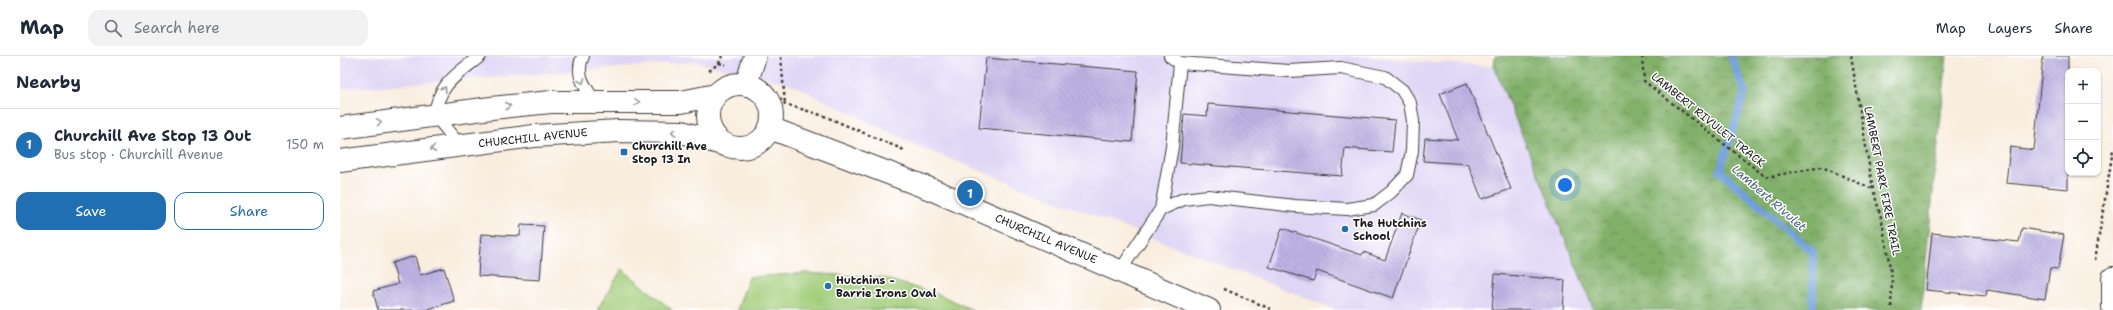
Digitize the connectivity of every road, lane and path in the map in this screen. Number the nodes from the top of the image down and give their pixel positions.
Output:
1 (480, 56) edge
2 (583, 56) edge
3 (754, 56) edge
4 (781, 56) edge
5 (1642, 56) edge
6 (1851, 56) edge
7 (1175, 60) edge
8 (746, 85) junction
9 (716, 95) junction
10 (596, 103) junction
11 (435, 115) junction
12 (340, 128) edge
13 (775, 130) junction
14 (725, 145) junction
15 (460, 146) junction
16 (2113, 150) edge
17 (340, 161) edge
18 (1873, 189) junction
19 (1161, 209) junction
20 (2095, 265) dead end
21 (1120, 271) junction
22 (2113, 278) edge
23 (2113, 308) edge
24 (1209, 310) edge
25 (1891, 310) edge

11 -> 1 lane
2 -> 10 lane
3 - 8 street
4 - 13 path
5 - 18 path, LAMBERT RIVULET TRACK
6 - 18 path, LAMBERT PARK FIRE TRAIL
7 - 19 lane
7 - 19 lane
8 - 9 street
8 - 13 street
10 -> 9 street
9 - 14 street
11 -> 10 street
12 -> 11 street
11 - 15 lane
13 - 14 street
13 - 21 street, CHURCHILL AVENUE
14 -> 15 street, CHURCHILL AVENUE
15 -> 17 street, CHURCHILL AVENUE
16 - 20 path
18 - 25 path, LAMBERT PARK FIRE TRAIL
19 - 21 lane
21 - 24 street, CHURCHILL AVENUE
22 - 23 street

